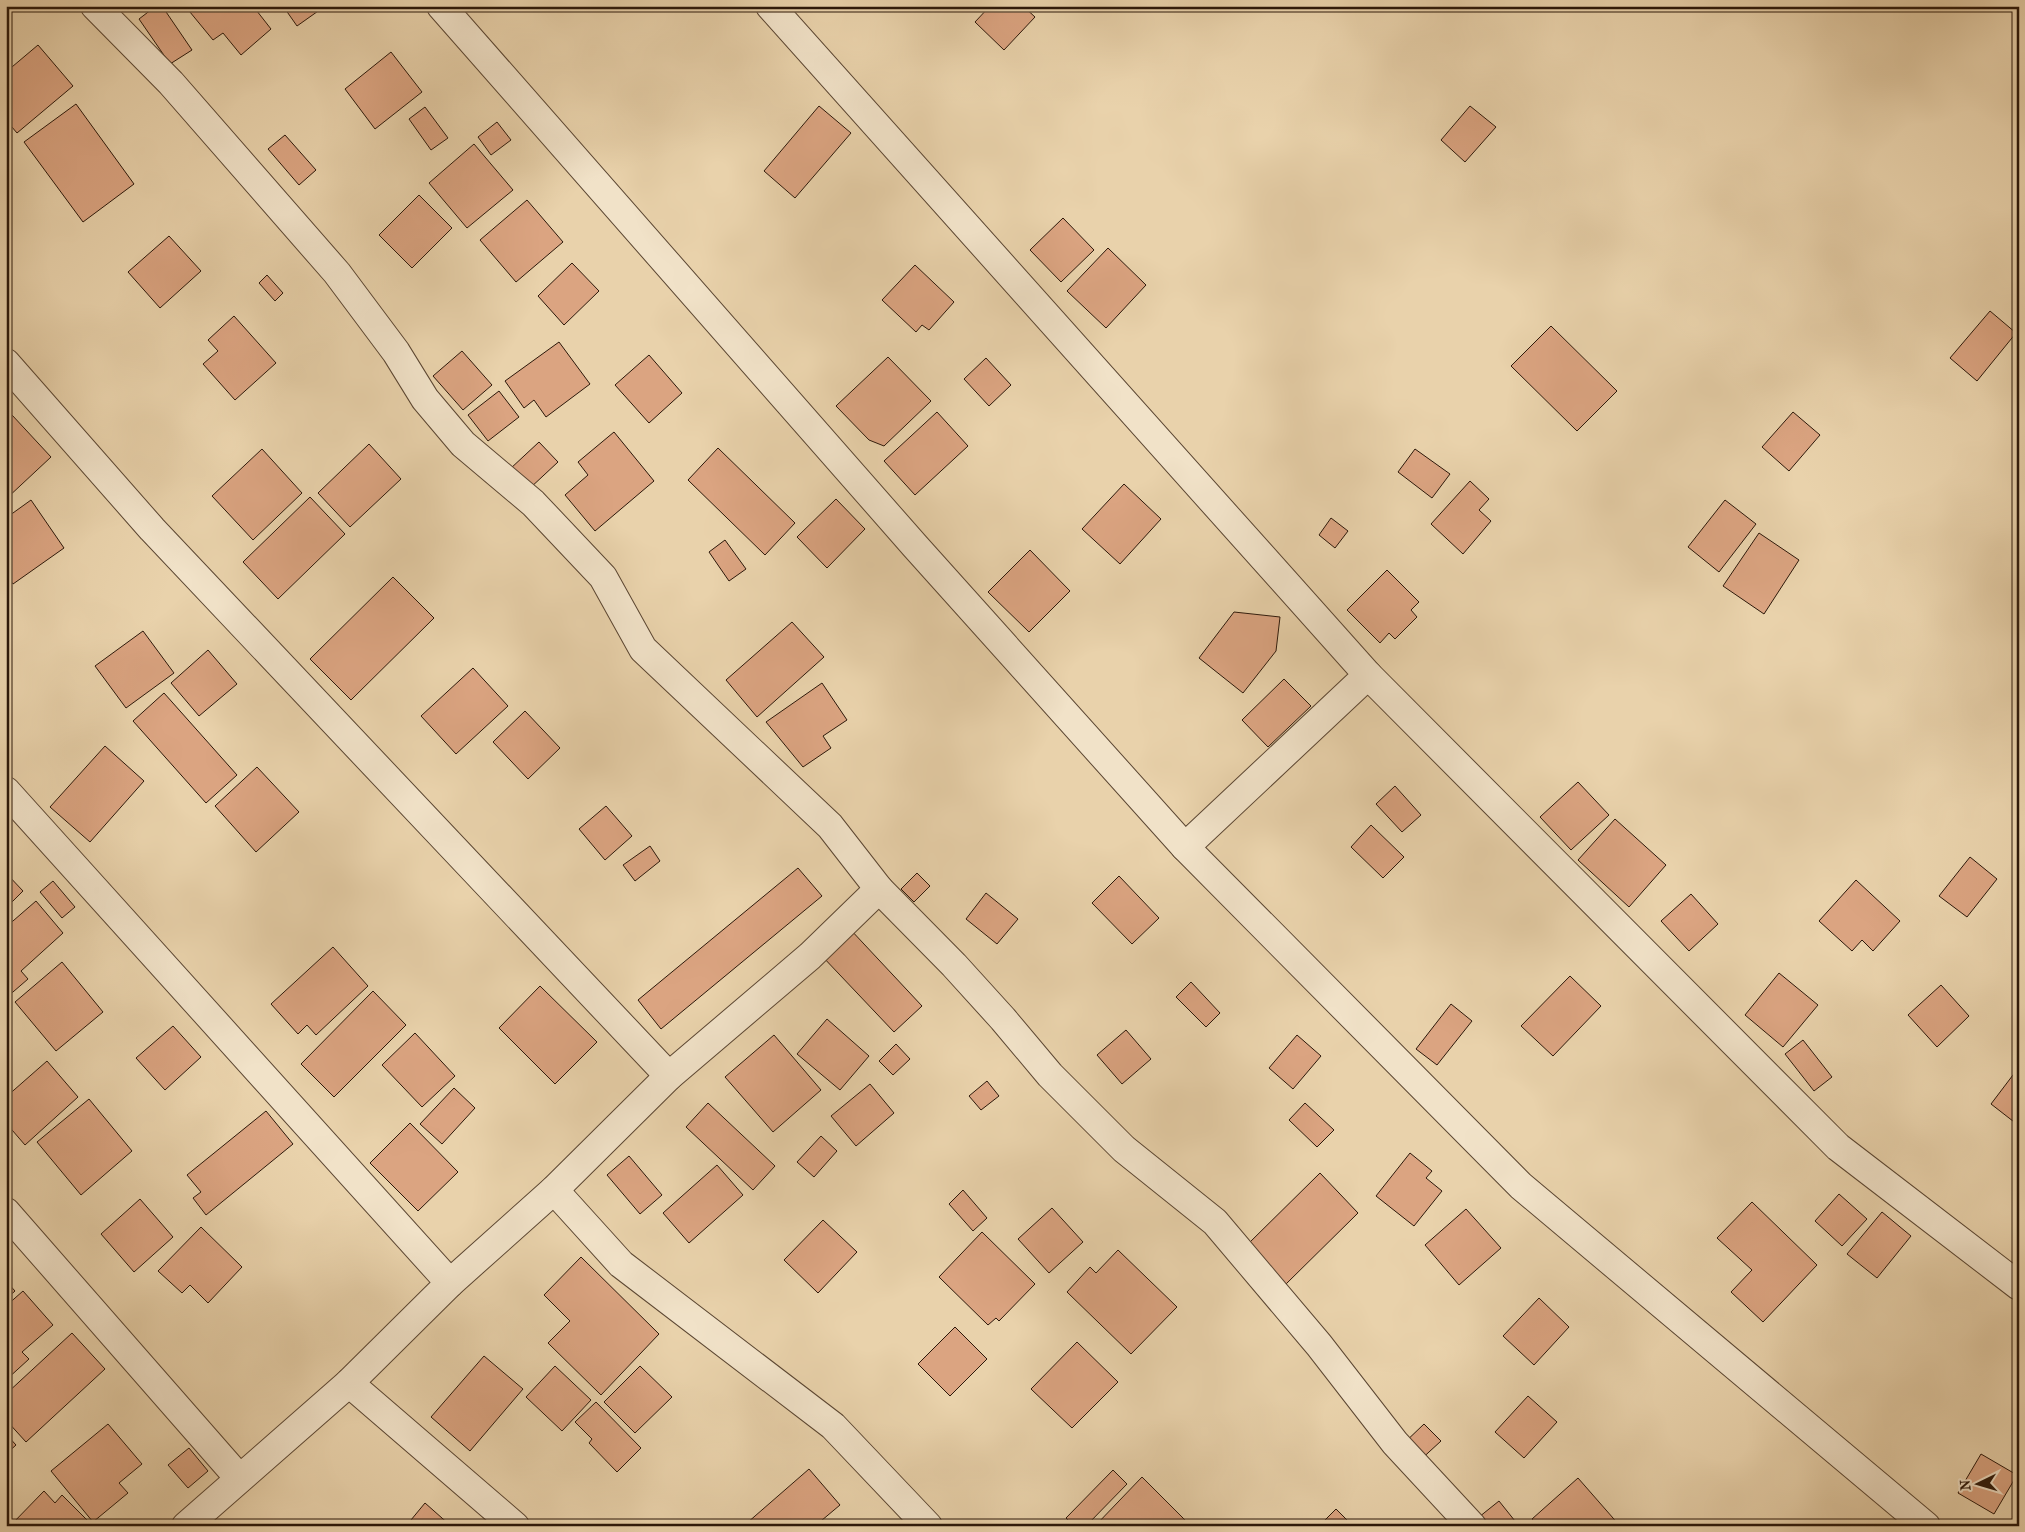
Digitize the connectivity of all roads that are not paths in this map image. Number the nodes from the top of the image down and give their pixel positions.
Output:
1 (95, 6) edge
2 (441, 6) edge
3 (770, 6) edge
4 (6, 363) edge
5 (1368, 675) junction
6 (6, 791) edge
7 (1185, 847) junction
8 (879, 889) junction
9 (669, 1076) junction
10 (554, 1190) junction
11 (6, 1212) edge
12 (450, 1283) junction
13 (2019, 1286) edge
14 (349, 1383) junction
15 (239, 1478) junction
16 (186, 1526) edge
17 (515, 1526) edge
18 (928, 1526) edge
19 (1472, 1526) edge
20 (1926, 1526) edge

1 - 8 street
2 - 7 street
3 - 5 street
4 - 9 street
5 - 7 street
5 - 13 street
6 - 12 street
7 - 20 street
8 - 9 street
8 - 19 street
9 - 10 street
10 - 12 street
10 - 18 street
11 - 15 street
12 - 14 street
14 - 15 street
14 - 17 street
15 - 16 street

